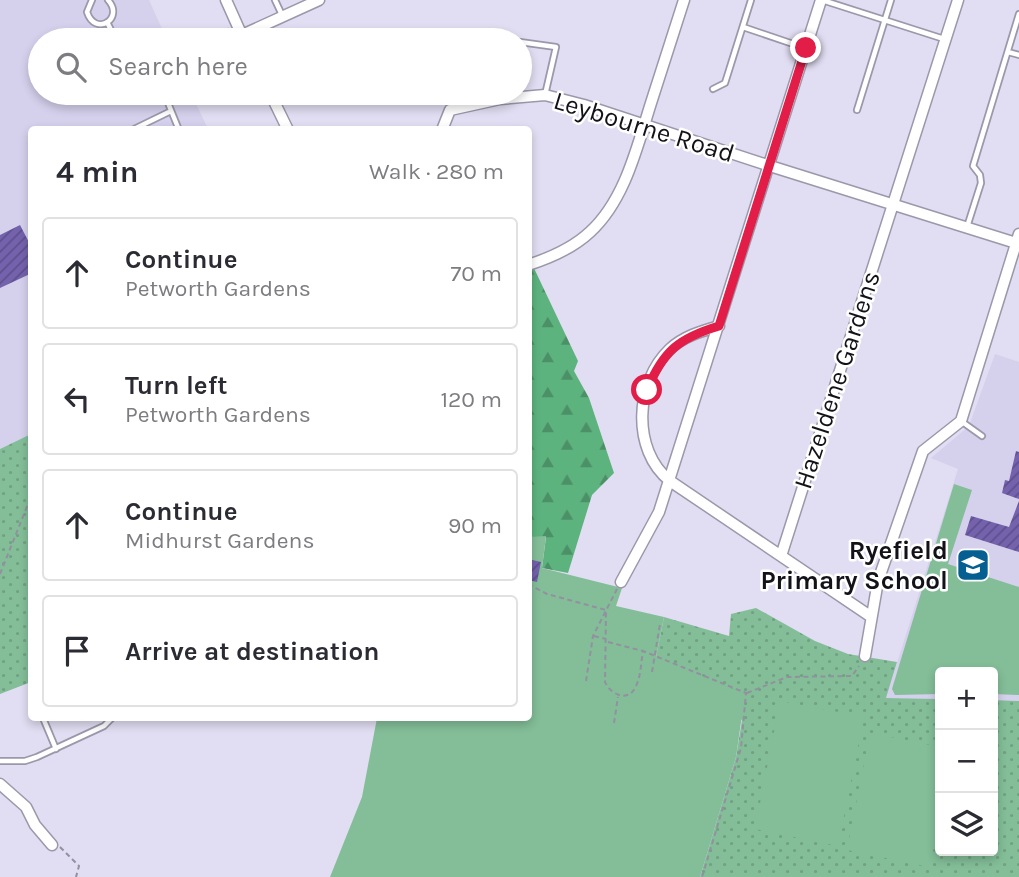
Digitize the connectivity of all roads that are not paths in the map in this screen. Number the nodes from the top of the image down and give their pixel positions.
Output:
1 (92, 0) edge
2 (108, 0) edge
3 (226, 0) edge
4 (275, 0) edge
5 (319, 0) edge
6 (684, 0) edge
7 (751, 0) edge
8 (821, 0) edge
9 (891, 0) edge
10 (958, 0) edge
11 (1019, 14) edge
12 (282, 16) junction
13 (885, 20) junction
14 (107, 22) junction
15 (743, 27) junction
16 (110, 28) edge
17 (239, 28) edge
18 (260, 28) edge
19 (946, 39) junction
20 (532, 44) edge
21 (806, 48) junction
22 (1009, 52) junction
23 (1019, 55) edge
24 (713, 89) dead end
25 (545, 96) junction
26 (532, 97) edge
27 (169, 105) edge
28 (276, 105) edge
29 (473, 105) edge
30 (857, 110) dead end
31 (171, 111) junction
32 (644, 124) junction
33 (140, 126) edge
34 (177, 126) edge
35 (286, 126) edge
36 (444, 126) edge
37 (770, 166) junction
38 (893, 205) junction
39 (967, 227) junction
40 (1018, 238) edge
41 (532, 264) edge
42 (719, 326) junction
43 (961, 421) junction
44 (982, 436) dead end
45 (670, 481) junction
46 (781, 556) junction
47 (621, 582) road end
48 (870, 616) junction
49 (865, 656) road end
50 (44, 721) edge
51 (109, 721) edge
52 (56, 749) junction
53 (0, 761) edge
54 (0, 784) edge
55 (52, 845) road end

1 - 14 lane
2 - 14 lane
3 - 17 street
4 - 12 lane
5 - 12 street
6 - 32 street
7 - 15 lane
8 - 13 lane
8 - 21 street
9 - 13 lane
10 - 19 street, Hazeldene Gardens
11 - 22 lane
12 - 18 street
13 - 19 lane
13 - 30 lane
14 - 16 lane
15 - 21 lane
15 - 24 lane
19 - 38 street, Hazeldene Gardens
20 - 25 lane
21 - 37 street
22 - 23 lane
22 - 39 lane
25 - 26 street, Leybourne Road
25 - 32 street, Leybourne Road
27 - 31 lane
28 - 35 street
29 - 36 street, Leybourne Road
31 - 33 lane
31 - 34 lane
32 - 37 street, Leybourne Road
32 - 41 street
37 - 38 street, Leybourne Road
37 - 42 street
38 - 39 street, Leybourne Road
38 - 46 street, Hazeldene Gardens
39 - 40 street, Leybourne Road
40 - 43 street
42 - 45 street
42 - 45 street
43 - 44 lane
43 - 48 street
45 - 46 street
45 - 47 street
46 - 48 street
48 - 49 street
50 - 52 lane
51 - 52 lane
52 - 53 lane
54 - 55 street

